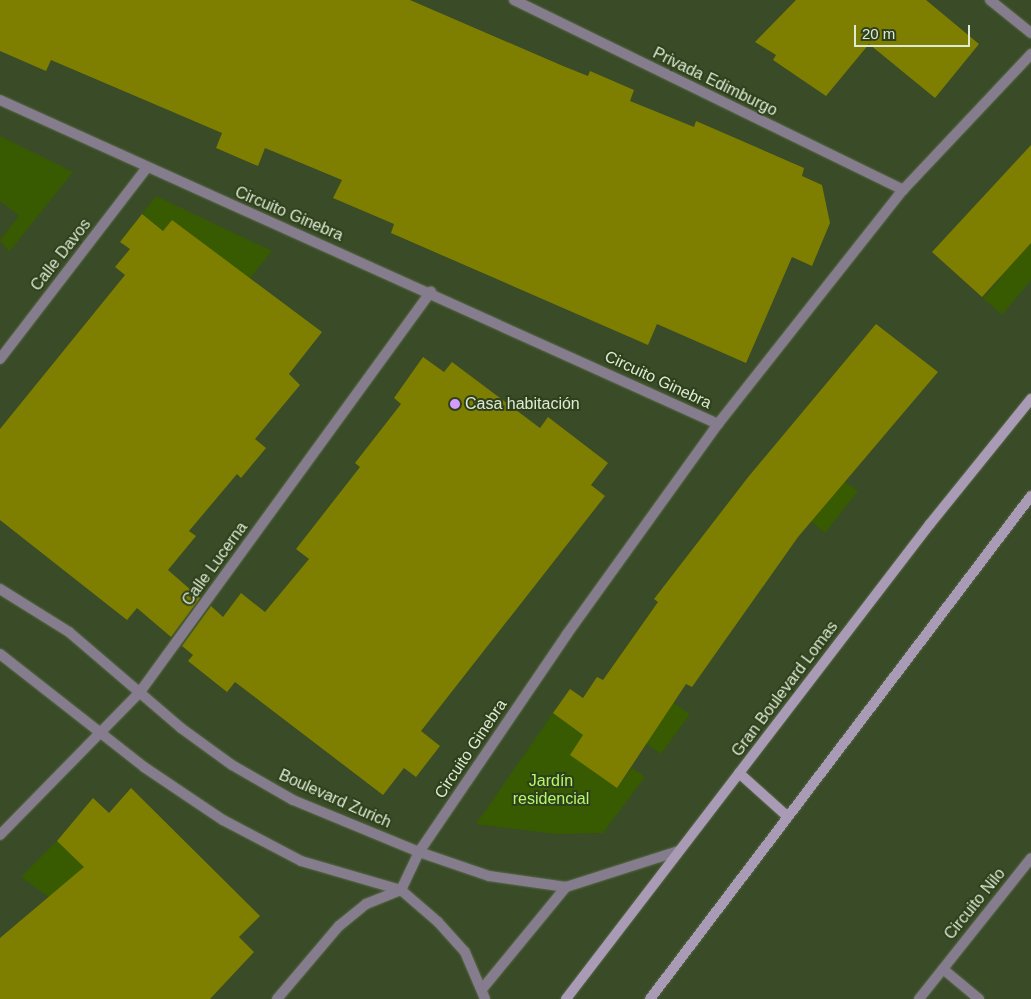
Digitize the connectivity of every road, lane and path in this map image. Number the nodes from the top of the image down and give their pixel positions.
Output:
1 (514, 0) edge
2 (990, 0) edge
3 (1031, 33) edge
4 (1031, 54) edge
5 (0, 100) edge
6 (146, 168) junction
7 (903, 190) junction
8 (431, 292) junction
9 (0, 359) edge
10 (1031, 399) edge
11 (718, 424) junction
12 (1031, 496) edge
13 (0, 589) edge
14 (0, 654) edge
15 (140, 692) junction
16 (100, 732) junction
17 (739, 773) junction
18 (787, 816) junction
19 (0, 835) edge
20 (679, 851) junction
21 (419, 852) junction
22 (1031, 858) edge
23 (566, 887) junction
24 (401, 890) junction
25 (943, 968) junction
26 (483, 988) junction
27 (277, 999) edge
28 (486, 999) edge
29 (566, 999) edge
30 (650, 999) edge
31 (919, 999) edge
32 (979, 999) edge

1 - 7 street, Privada Edimburgo
2 - 3 street
4 - 7 street
5 - 6 street, Circuito Ginebra
6 - 8 street, Circuito Ginebra
6 - 9 street, Calle Davos
7 - 11 street
8 - 11 street, Circuito Ginebra
8 - 15 street, Calle Lucerna
10 - 17 main road, Gran Boulevard Lomas
11 - 21 street, Circuito Ginebra
12 - 18 main road
13 - 15 street, Boulevard Zurich
14 - 16 street
15 - 16 street, Calle Lucerna
15 - 21 street, Boulevard Zurich
16 - 19 street, Calle Lucerna
16 - 24 street
17 - 18 main road
17 - 20 main road, Gran Boulevard Lomas
18 - 30 main road
20 - 23 street, Boulevard Zurich
20 - 29 main road, Gran Boulevard Lomas
21 - 23 street, Boulevard Zurich
21 - 24 street, Circuito Ginebra
22 - 25 street, Circuito Nilo
23 - 26 street
24 - 26 street
24 - 27 street
25 - 31 street, Circuito Nilo
25 - 32 street
26 - 28 street

